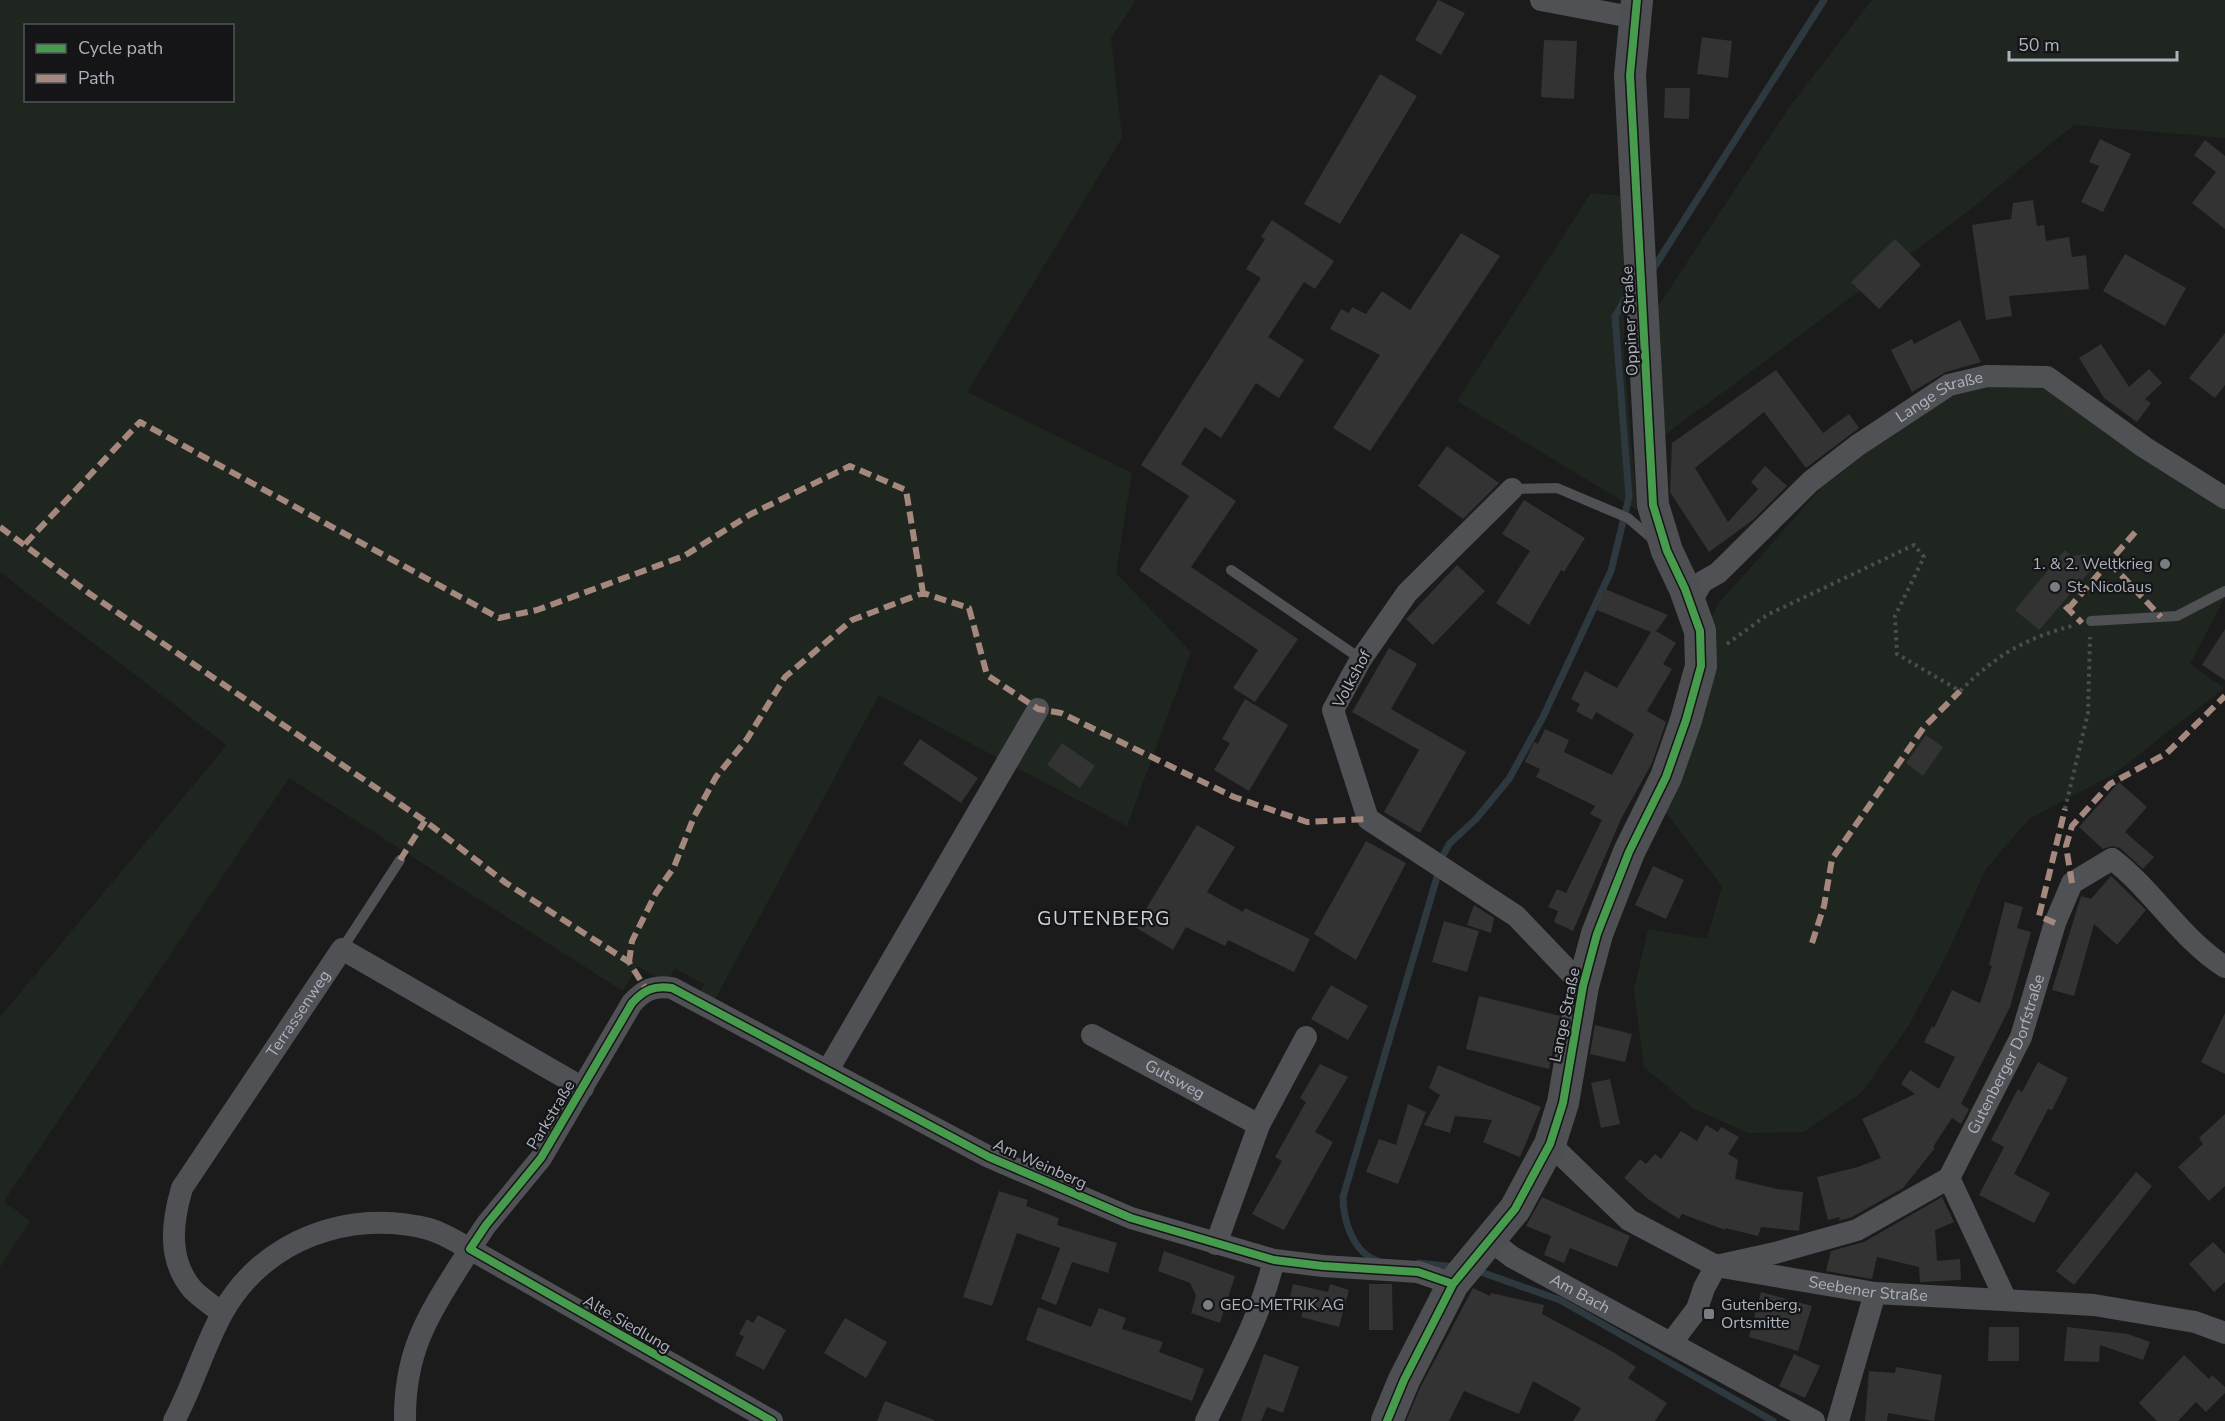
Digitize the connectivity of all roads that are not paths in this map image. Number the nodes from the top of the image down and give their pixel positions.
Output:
1 (1541, 0) edge
2 (1636, 9) edge
3 (1512, 489) joint
4 (2225, 498) edge
5 (1667, 551) junction
6 (1231, 570) dead end
7 (2225, 591) edge
8 (1695, 617) junction
9 (2091, 621) road end
10 (1361, 659) junction
11 (1038, 709) dead end
12 (400, 860) dead end
13 (342, 949) junction
14 (2225, 967) edge
15 (1583, 986) junction
16 (646, 989) joint
17 (1092, 1035) dead end
18 (1306, 1037) dead end
19 (828, 1070) junction
20 (583, 1088) junction
21 (1259, 1125) junction
22 (1550, 1144) junction
23 (1949, 1178) junction
24 (1216, 1244) junction
25 (470, 1250) junction
26 (1274, 1260) junction
27 (1471, 1262) junction
28 (1716, 1266) junction
29 (1875, 1293) junction
30 (2005, 1298) junction
31 (222, 1313) junction
32 (2225, 1333) edge
33 (1672, 1342) junction
34 (174, 1421) edge
35 (405, 1421) edge
36 (772, 1421) edge
37 (1206, 1421) edge
38 (1387, 1421) edge
39 (1814, 1421) edge
40 (1838, 1421) edge

1 - 2 street
2 - 5 street, Oppiner Straße
3 - 5 lane, Volkshof
3 - 10 street, Volkshof
4 - 8 street, Lange Straße
5 - 8 street, Oppiner Straße
6 - 10 lane
7 - 9 lane
8 - 15 street, Lange Straße
10 - 15 street, Volkshof
11 - 19 street
12 - 13 lane
13 - 20 street
13 - 31 street, Terrassenweg
14 - 23 street, Gutenberger Dorfstraße
15 - 22 street, Lange Straße
16 - 19 street, Am Weinberg
16 - 20 street, Parkstraße
17 - 21 street, Gutsweg
18 - 21 street
19 - 24 street, Am Weinberg
20 - 25 street, Parkstraße
21 - 24 street
22 - 27 street, Lange Straße
22 - 28 street, Seebener Straße
23 - 28 street
23 - 30 street
24 - 26 street, Am Weinberg
25 - 31 street
25 - 35 street, Parkstraße
25 - 36 street, Alte Siedlung
26 - 27 street, Am Weinberg
26 - 37 street
27 - 33 street, Am Bach
27 - 38 street, Lange Straße
28 - 29 street, Seebener Straße
28 - 33 street
29 - 30 street, Seebener Straße
29 - 40 street
30 - 32 street, Seebener Straße
31 - 34 street
33 - 39 street, Am Bach

